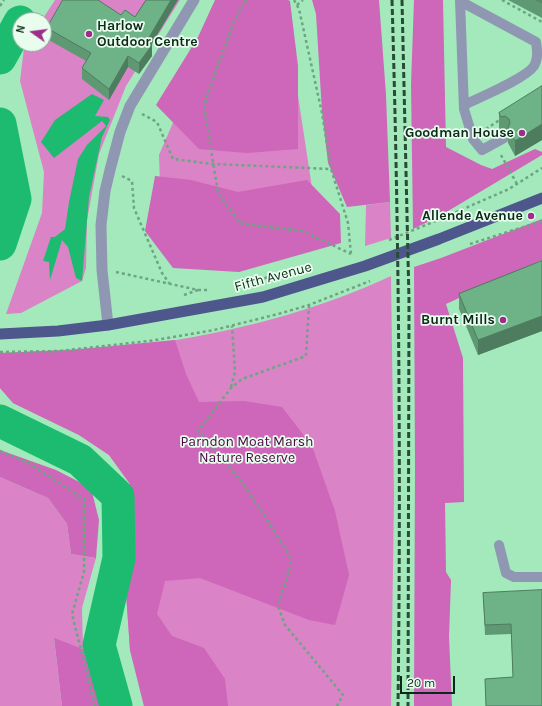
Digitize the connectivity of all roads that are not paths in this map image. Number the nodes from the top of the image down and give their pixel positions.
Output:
1 (194, 0) edge
2 (460, 1) edge
3 (464, 105) junction
4 (504, 138) edge
5 (542, 198) edge
6 (108, 325) junction
7 (0, 334) edge
8 (499, 545) dead end
9 (542, 577) edge

1 - 6 street
2 - 3 lane
2 - 3 lane
3 - 4 lane
5 - 6 highway, Fifth Avenue
6 - 7 highway, Fifth Avenue
8 - 9 lane

